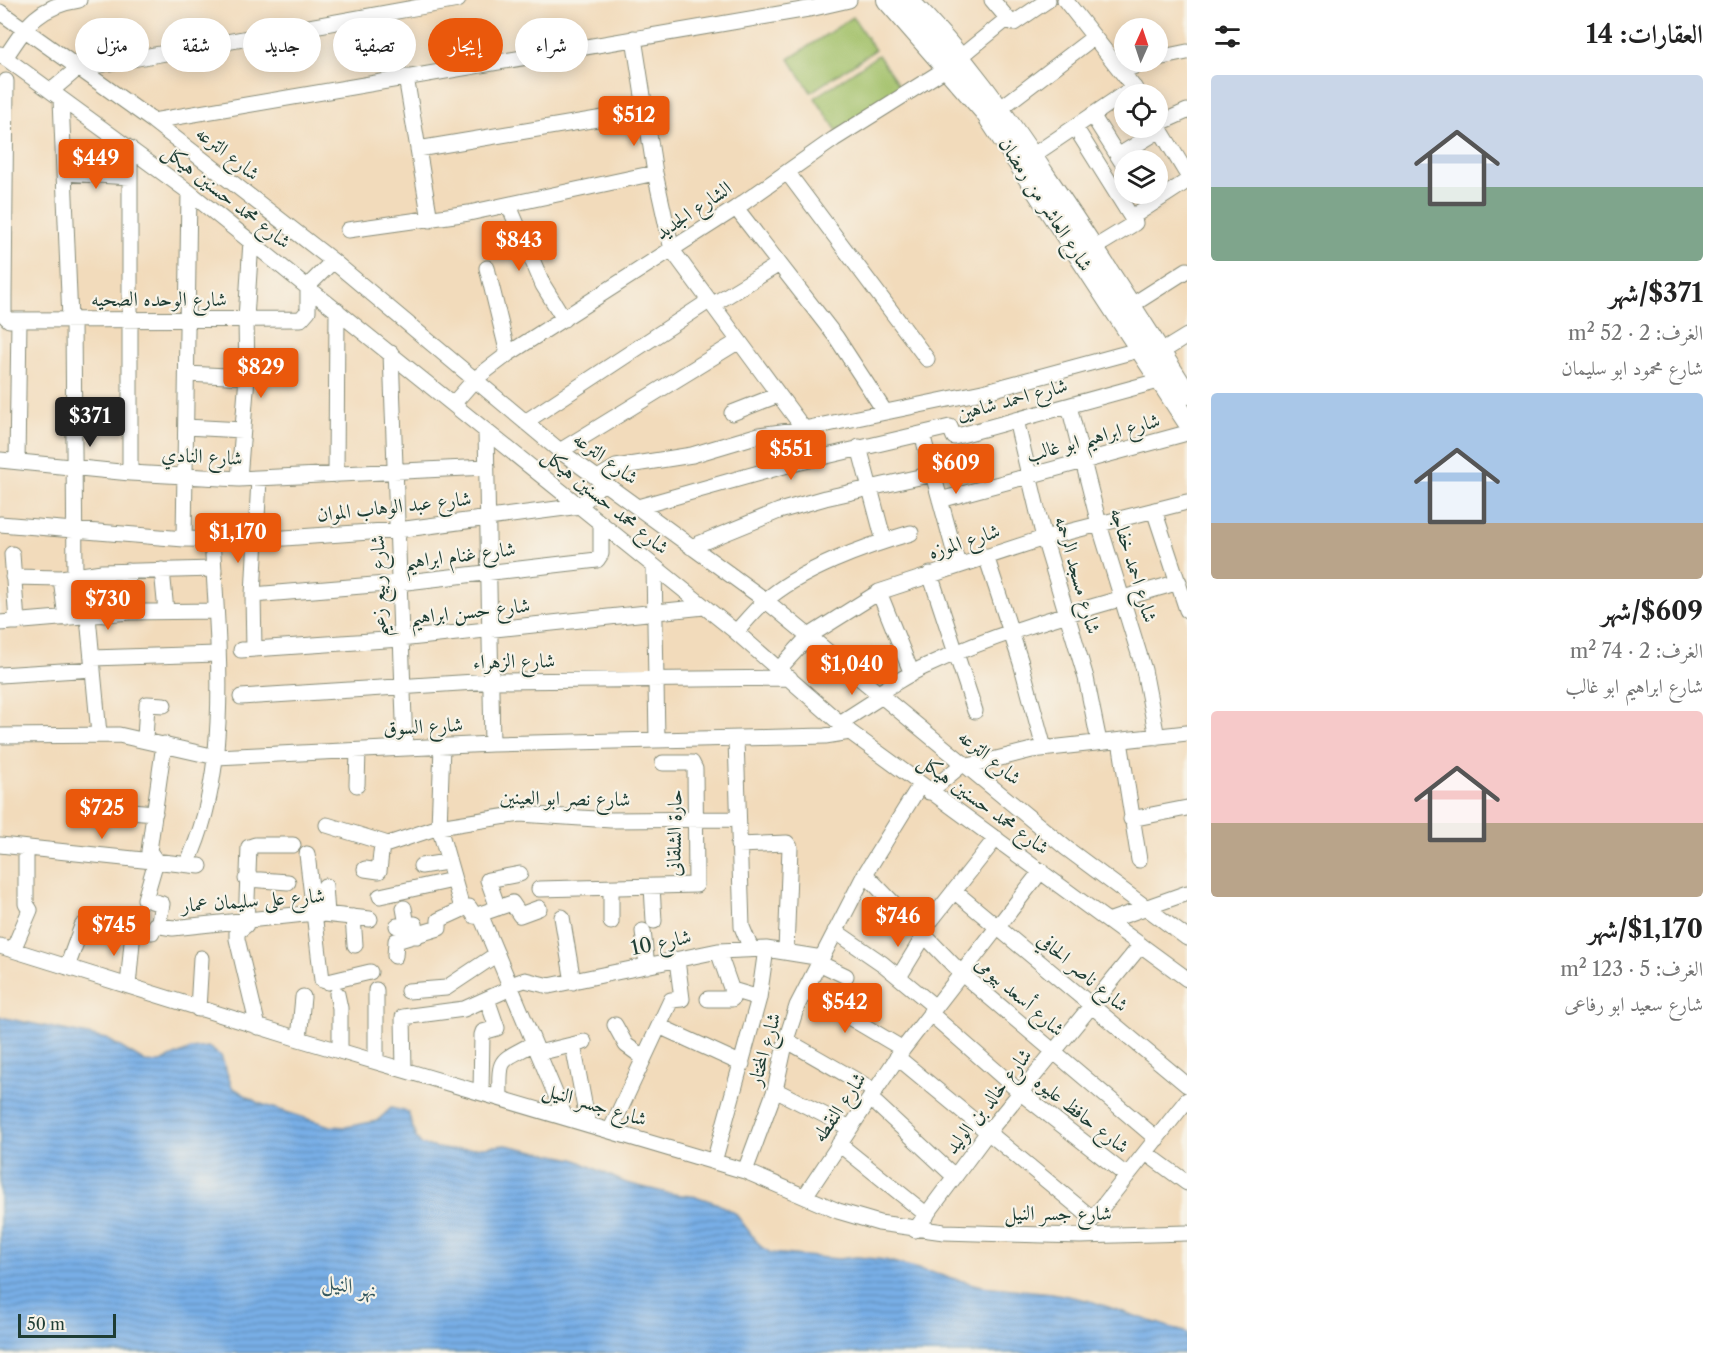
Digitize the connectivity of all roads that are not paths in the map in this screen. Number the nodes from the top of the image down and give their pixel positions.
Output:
1 (78, 0) edge
2 (458, 0) edge
3 (849, 0) edge
4 (887, 0) edge
5 (909, 0) edge
6 (992, 0) edge
7 (1048, 0) edge
8 (1065, 0) edge
9 (0, 12) edge
10 (1008, 19) junction
11 (23, 30) junction
12 (1094, 37) junction
13 (634, 38) junction
14 (1187, 52) edge
15 (2, 56) edge
16 (149, 56) edge
17 (1168, 56) edge
18 (1114, 61) edge
19 (954, 62) junction
20 (75, 68) edge
21 (75, 71) edge
22 (81, 72) edge
23 (26, 73) junction
24 (406, 77) junction
25 (3, 82) edge
26 (56, 95) junction
27 (1114, 103) edge
28 (1001, 108) junction
29 (645, 111) junction
30 (1187, 111) edge
31 (1092, 115) junction
32 (153, 121) junction
33 (1168, 122) edge
34 (1075, 127) junction
35 (1147, 138) edge
36 (1166, 138) edge
37 (130, 148) junction
38 (418, 149) junction
39 (1115, 150) edge
40 (1134, 150) edge
41 (1032, 156) junction
42 (787, 171) junction
43 (65, 173) junction
44 (655, 173) junction
45 (1187, 174) edge
46 (130, 177) junction
47 (1187, 181) edge
48 (1168, 189) edge
49 (189, 192) junction
50 (1142, 204) edge
51 (509, 206) junction
52 (736, 208) junction
53 (1132, 217) junction
54 (430, 220) junction
55 (348, 230) dead end
56 (251, 241) junction
57 (1094, 248) junction
58 (672, 250) junction
59 (333, 261) junction
60 (779, 264) junction
61 (487, 268) dead end
62 (1187, 270) edge
63 (1102, 274) junction
64 (308, 286) junction
65 (2, 297) edge
66 (710, 303) junction
67 (1132, 305) junction
68 (337, 310) junction
69 (246, 319) junction
70 (564, 319) junction
71 (19, 320) junction
72 (71, 320) junction
73 (130, 320) junction
74 (188, 321) junction
75 (1187, 336) edge
76 (739, 342) junction
77 (1151, 351) junction
78 (391, 353) junction
79 (508, 354) junction
80 (927, 359) dead end
81 (187, 374) junction
82 (247, 377) junction
83 (475, 379) junction
84 (1161, 380) junction
85 (1187, 394) edge
86 (778, 395) junction
87 (454, 403) junction
88 (1069, 406) junction
89 (885, 412) junction
90 (732, 413) dead end
91 (1016, 420) junction
92 (1187, 421) edge
93 (525, 422) junction
94 (186, 427) junction
95 (804, 429) junction
96 (242, 430) junction
97 (486, 431) junction
98 (1187, 433) edge
99 (922, 434) junction
100 (859, 447) junction
101 (560, 451) junction
102 (0, 460) edge
103 (17, 461) junction
104 (1083, 461) junction
105 (74, 466) junction
106 (487, 467) junction
107 (396, 472) junction
108 (130, 473) junction
109 (933, 474) junction
110 (336, 475) junction
111 (1029, 476) junction
112 (185, 477) junction
113 (239, 479) junction
114 (259, 479) junction
115 (601, 480) junction
116 (870, 488) junction
117 (940, 500) junction
118 (1187, 502) edge
119 (580, 506) junction
120 (638, 507) junction
121 (1154, 510) junction
122 (488, 517) junction
123 (601, 523) junction
124 (0, 524) edge
125 (1099, 524) junction
126 (74, 528) junction
127 (398, 530) junction
128 (911, 533) dead end
129 (1044, 538) junction
130 (184, 539) junction
131 (212, 539) junction
132 (256, 540) junction
133 (884, 541) junction
134 (692, 547) junction
135 (12, 555) dead end
136 (986, 556) junction
137 (958, 565) junction
138 (654, 566) junction
139 (214, 569) junction
140 (162, 570) junction
141 (127, 571) junction
142 (102, 572) junction
143 (489, 573) junction
144 (930, 574) junction
145 (1180, 574) edge
146 (13, 577) junction
147 (68, 577) junction
148 (398, 583) junction
149 (879, 592) junction
150 (252, 595) junction
151 (1122, 599) junction
152 (765, 600) junction
153 (704, 607) junction
154 (1187, 610) edge
155 (166, 611) junction
156 (215, 611) junction
157 (130, 612) junction
158 (654, 613) junction
159 (104, 615) junction
160 (1068, 616) junction
161 (88, 617) junction
162 (66, 618) junction
163 (17, 622) junction
164 (0, 623) edge
165 (490, 630) junction
166 (736, 632) junction
167 (1012, 632) junction
168 (809, 636) junction
169 (400, 639) junction
170 (956, 652) junction
171 (217, 654) junction
172 (92, 664) junction
173 (784, 674) junction
174 (912, 674) junction
175 (0, 675) edge
176 (656, 680) junction
177 (491, 681) junction
178 (402, 687) junction
179 (880, 694) junction
180 (241, 697) dead end
181 (164, 705) dead end
182 (975, 711) dead end
183 (845, 727) junction
184 (1187, 733) edge
185 (99, 734) junction
186 (0, 736) edge
187 (1157, 737) junction
188 (145, 739) junction
189 (736, 739) junction
190 (657, 740) junction
191 (1120, 741) junction
192 (1099, 742) junction
193 (164, 744) junction
194 (492, 744) junction
195 (442, 746) junction
196 (405, 748) junction
197 (1044, 748) junction
198 (358, 751) junction
199 (216, 758) junction
200 (663, 763) dead end
201 (966, 764) junction
202 (357, 785) dead end
203 (925, 788) junction
204 (1187, 808) edge
205 (106, 809) dead end
206 (155, 813) junction
207 (696, 819) junction
208 (737, 819) junction
209 (1131, 819) junction
210 (327, 825) dead end
211 (439, 827) junction
212 (996, 838) junction
213 (382, 844) junction
214 (0, 845) edge
215 (293, 845) dead end
216 (738, 845) junction
217 (26, 849) junction
218 (306, 854) dead end
219 (1139, 860) dead end
220 (156, 861) junction
221 (447, 862) junction
222 (421, 866) dead end
223 (365, 869) dead end
224 (1041, 871) junction
225 (520, 874) dead end
226 (865, 874) junction
227 (246, 879) junction
228 (453, 880) junction
229 (288, 882) dead end
230 (326, 886) dead end
231 (652, 887) junction
232 (611, 888) junction
233 (539, 889) dead end
234 (954, 891) junction
235 (1187, 893) edge
236 (380, 896) dead end
237 (404, 908) dead end
238 (498, 908) junction
239 (463, 909) junction
240 (539, 909) dead end
241 (1145, 909) junction
242 (320, 913) junction
243 (480, 914) junction
244 (352, 917) junction
245 (562, 917) dead end
246 (370, 919) dead end
247 (246, 921) junction
248 (1108, 921) junction
249 (611, 922) dead end
250 (158, 926) junction
251 (996, 927) junction
252 (407, 929) junction
253 (835, 931) junction
254 (133, 932) junction
255 (923, 934) junction
256 (1187, 938) edge
257 (355, 945) dead end
258 (1141, 945) junction
259 (7, 948) edge
260 (759, 949) junction
261 (718, 951) junction
262 (786, 951) junction
263 (497, 954) junction
264 (395, 956) dead end
265 (201, 958) dead end
266 (677, 960) junction
267 (821, 961) junction
268 (647, 966) junction
269 (67, 967) junction
270 (370, 972) dead end
271 (961, 973) junction
272 (846, 976) dead end
273 (899, 977) junction
274 (1187, 979) edge
275 (573, 981) junction
276 (128, 986) junction
277 (511, 986) junction
278 (376, 990) dead end
279 (732, 990) junction
280 (408, 991) dead end
281 (805, 991) junction
282 (337, 994) dead end
283 (303, 997) dead end
284 (759, 998) junction
285 (487, 999) junction
286 (708, 999) dead end
287 (1090, 1006) junction
288 (198, 1008) junction
289 (932, 1010) junction
290 (615, 1025) dead end
291 (659, 1026) junction
292 (258, 1027) junction
293 (299, 1039) junction
294 (786, 1040) junction
295 (536, 1048) junction
296 (340, 1051) junction
297 (900, 1053) junction
298 (1053, 1053) junction
299 (644, 1058) junction
300 (376, 1061) junction
301 (742, 1064) junction
302 (404, 1070) junction
303 (1187, 1085) edge
304 (774, 1090) junction
305 (481, 1092) junction
306 (1021, 1093) junction
307 (872, 1095) junction
308 (500, 1098) junction
309 (1185, 1108) edge
310 (565, 1117) junction
311 (588, 1124) junction
312 (850, 1128) junction
313 (610, 1131) junction
314 (988, 1132) junction
315 (1157, 1139) junction
316 (839, 1144) junction
317 (1146, 1153) junction
318 (714, 1162) junction
319 (746, 1171) junction
320 (1127, 1176) junction
321 (955, 1177) junction
322 (1187, 1183) edge
323 (805, 1196) junction
324 (927, 1215) junction
325 (1093, 1219) junction
326 (915, 1230) junction
327 (1187, 1233) edge
328 (1080, 1236) junction

1 - 11 street
2 - 16 street
3 - 13 street
4 - 19 main road, شارع العاشر من رمضان
5 - 19 main road, شارع العاشر من رمضان
6 - 10 street
7 - 10 street, الشارع الجديد
8 - 12 street
9 - 11 street, شارع الترعه
10 - 19 street, الشارع الجديد
11 - 15 street
11 - 20 street, شارع الترعه
12 - 18 street
12 - 28 street
13 - 24 street
13 - 29 street
14 - 17 street
15 - 23 street, شارع محمد حسنين هيكل
19 - 28 main road, شارع العاشر من رمضان
19 - 42 street, الشارع الجديد
19 - 63 main road, شارع العاشر من رمضان
21 - 26 street
22 - 32 street, شارع الترعه
23 - 25 street
23 - 26 street, شارع محمد حسنين هيكل
24 - 32 street
24 - 38 street
25 - 65 street
26 - 37 street, شارع محمد حسنين هيكل
26 - 43 street
27 - 31 street
28 - 41 main road, شارع العاشر من رمضان
29 - 38 street
29 - 44 street
30 - 33 street
31 - 34 street
31 - 39 street
32 - 59 street, شارع الترعه
34 - 41 street
34 - 53 street
35 - 40 street
36 - 45 street
37 - 46 street
37 - 49 street, شارع محمد حسنين هيكل
38 - 54 street
41 - 57 main road, شارع العاشر من رمضان
42 - 52 street, الشارع الجديد
42 - 80 street
43 - 46 street
43 - 72 street
44 - 51 street
44 - 58 street
46 - 73 street
47 - 48 street
49 - 56 street, شارع محمد حسنين هيكل
49 - 74 street
50 - 53 street
51 - 54 street
51 - 70 street
52 - 58 street, الشارع الجديد
52 - 60 street
53 - 57 street
54 - 55 street
56 - 64 street, شارع محمد حسنين هيكل
56 - 69 street
57 - 63 main road, شارع العاشر من رمضان
58 - 66 street
58 - 70 street, الشارع الجديد
59 - 64 street
59 - 83 street, شارع الترعه
60 - 66 street
60 - 89 street
61 - 79 street
62 - 67 street
63 - 67 main road, شارع العاشر من رمضان
63 - 77 main road, شارع العاشر من رمضان
64 - 68 street, شارع محمد حسنين هيكل
64 - 69 street, شارع الوحده الصحيه
65 - 71 street
66 - 76 street
66 - 93 street
67 - 77 main road, شارع العاشر من رمضان
68 - 78 street, شارع محمد حسنين هيكل
68 - 110 street
69 - 74 street, شارع الوحده الصحيه
69 - 82 street
70 - 79 street, الشارع الجديد
71 - 72 street, شارع الوحده الصحيه
71 - 103 street
72 - 73 street, شارع الوحده الصحيه
72 - 105 street
73 - 74 street, شارع الوحده الصحيه
73 - 108 street
74 - 81 street
75 - 77 street
76 - 86 street
76 - 101 street
77 - 84 main road, شارع العاشر من رمضان
77 - 85 main road, شارع العاشر من رمضان
77 - 89 street
78 - 87 street, شارع محمد حسنين هيكل
78 - 107 street, شارع ربيع زعيم
79 - 83 street, الشارع الجديد
81 - 82 street
81 - 94 street
82 - 96 street
83 - 87 street, الشارع الجديد
83 - 93 street, شارع الترعه
84 - 88 street, شارع احمد شاهين
84 - 92 main road, شارع العاشر من رمضان
86 - 90 street
86 - 95 street
87 - 97 street, شارع محمد حسنين هيكل
88 - 91 street, شارع احمد شاهين
88 - 104 street, شارع احمد خفاجه
89 - 95 street
91 - 99 street, شارع احمد شاهين
91 - 111 street, شارع مسجد الرحمه
93 - 101 street, شارع الترعه
94 - 96 street
94 - 112 street
95 - 115 street
96 - 113 street
97 - 106 street
97 - 119 street, شارع محمد حسنين هيكل
98 - 104 street, شارع ابراهيم ابو غالب
99 - 100 street, شارع احمد شاهين
99 - 109 street
100 - 116 street
100 - 120 street, شارع احمد شاهين
101 - 115 street, شارع الترعه
102 - 103 street, شارع النادي
103 - 105 street, شارع النادي
104 - 111 street, شارع ابراهيم ابو غالب
104 - 125 street, شارع احمد خفاجه
105 - 108 street, شارع النادي
105 - 126 street
106 - 107 street, شارع النادي
106 - 122 street
107 - 110 street, شارع النادي
107 - 127 street, شارع ربيع زعيم
108 - 112 street, شارع النادي
109 - 116 street
109 - 117 street
110 - 114 street, شارع النادي
111 - 117 street, شارع ابراهيم ابو غالب
111 - 129 street, شارع مسجد الرحمه
112 - 113 street, شارع النادي
112 - 130 street
113 - 114 street, شارع النادي
114 - 132 street
115 - 119 street
115 - 120 street, شارع الترعه
116 - 133 street
116 - 134 street
117 - 137 street
118 - 121 street, شارع الموزه
119 - 122 street, شارع عبد الوهاب الموان
119 - 123 street, شارع محمد حسنين هيكل
120 - 134 street, شارع الترعه
121 - 125 street, شارع الموزه
121 - 145 street
122 - 127 street, شارع عبد الوهاب الموان
122 - 143 street
123 - 138 street, شارع محمد حسنين هيكل
123 - 143 street, شارع غنام ابراهيم
124 - 126 street, شارع عبد الوهاب الموان
125 - 129 street, شارع الموزه
125 - 151 street, شارع احمد خفاجه
126 - 130 street, شارع عبد الوهاب الموان
126 - 147 street
127 - 132 street, شارع عبد الوهاب الموان
127 - 148 street, شارع ربيع زعيم
128 - 133 street
129 - 136 street, شارع الموزه
129 - 160 street, شارع مسجد الرحمه
130 - 131 street, شارع عبد الوهاب الموان
131 - 132 street, شارع عبد الوهاب الموان
131 - 139 street
132 - 150 street
133 - 152 street
134 - 152 street, شارع الترعه
135 - 146 street
136 - 137 street, شارع الموزه
136 - 167 street
137 - 144 street, شارع الموزه
138 - 153 street, شارع محمد حسنين هيكل
138 - 158 street
139 - 140 street
139 - 156 street
140 - 141 street
140 - 155 street
141 - 142 street
141 - 157 street
142 - 147 street
142 - 159 street
143 - 148 street, شارع غنام ابراهيم
143 - 165 street
144 - 149 street, شارع الموزه
144 - 170 street
145 - 151 street
145 - 154 street
146 - 147 street
146 - 163 street
147 - 162 street
148 - 150 street, شارع غنام ابراهيم
148 - 169 street, شارع ربيع زعيم
149 - 168 street, شارع الموزه
149 - 174 street
150 - 169 street, شارع حسن ابراهيم
151 - 160 street
151 - 187 street, شارع احمد خفاجه
152 - 166 street
152 - 168 street, شارع الترعه
153 - 158 street, شارع حسن ابراهيم
153 - 166 street, شارع محمد حسنين هيكل
155 - 156 street
155 - 157 street
156 - 171 street
157 - 159 street
158 - 165 street, شارع حسن ابراهيم
158 - 176 street
159 - 161 street
160 - 167 street
160 - 192 street, شارع مسجد الرحمه
161 - 162 street
161 - 172 street
162 - 163 street
163 - 164 street
165 - 169 street, شارع حسن ابراهيم
165 - 177 street
166 - 173 street, شارع محمد حسنين هيكل
167 - 170 street
167 - 197 street
168 - 173 street, شارع الموزه
168 - 179 street, شارع الترعه
169 - 178 street, شارع ربيع زعيم
170 - 174 street
170 - 182 street
171 - 172 street
171 - 199 street
172 - 175 street
172 - 185 street
173 - 176 street, شارع الزهراء
173 - 183 street, شارع محمد حسنين هيكل
174 - 179 street
176 - 177 street, شارع الزهراء
176 - 190 street
177 - 178 street, شارع الزهراء
177 - 194 street
178 - 180 street, شارع الزهراء
178 - 196 street, شارع ربيع زعيم
179 - 183 street
179 - 201 street, شارع الترعه
181 - 188 street
183 - 189 street, شارع السوق
183 - 203 street, شارع محمد حسنين هيكل
184 - 187 street
185 - 186 street, شارع السوق
185 - 188 street, شارع السوق
187 - 191 street
188 - 193 street, شارع السوق
189 - 190 street, شارع السوق
189 - 208 street
190 - 194 street, شارع السوق
191 - 192 street
191 - 209 street
192 - 197 street
193 - 199 street, شارع السوق
193 - 206 street
194 - 195 street, شارع السوق
195 - 196 street, شارع السوق
195 - 211 street
196 - 198 street, شارع السوق
197 - 201 street
198 - 199 street, شارع السوق
198 - 202 street
199 - 220 street
200 - 207 street, حارة الشلقانى
201 - 203 street, شارع المختار
201 - 241 street, شارع الترعه
203 - 212 street, شارع محمد حسنين هيكل
203 - 226 street, شارع المختار
204 - 209 street
205 - 206 street
206 - 220 street
207 - 208 street, شارع نصر ابو العينين
207 - 211 street, شارع نصر ابو العينين
207 - 231 street, حارة الشلقانى
208 - 216 street
209 - 219 street
210 - 213 street
211 - 213 street, شارع نصر ابو العينين
211 - 221 street
212 - 224 street, شارع محمد حسنين هيكل
212 - 234 street
213 - 223 street
214 - 217 street
215 - 227 street
216 - 260 street
216 - 262 street
217 - 220 street
217 - 259 street
218 - 242 street
220 - 250 street
221 - 222 street
221 - 228 street
224 - 248 street, شارع محمد حسنين هيكل
224 - 251 street, شارع النقطه
225 - 238 street
226 - 253 street, شارع المختار
226 - 255 street, شارع أسعد بيومى
227 - 229 street
227 - 247 street
228 - 236 street
228 - 239 street
230 - 242 street
231 - 232 street, حارة الشلقانى
231 - 268 street
232 - 233 street, حارة الشلقانى
232 - 249 street
234 - 251 street, شارع ناصر الحافي
234 - 255 street
235 - 241 street
237 - 252 street
238 - 240 street
238 - 243 street
239 - 243 street
239 - 252 street
241 - 248 street
241 - 256 street, شارع الترعه
242 - 244 street, شارع على سليمان عمار
242 - 247 street, شارع على سليمان عمار
242 - 270 street
243 - 263 street
244 - 246 street, شارع على سليمان عمار
244 - 257 street
245 - 275 street
247 - 250 street, شارع على سليمان عمار
247 - 292 street
248 - 258 street, شارع محمد حسنين هيكل
250 - 254 street, شارع على سليمان عمار
251 - 271 street, شارع النقطه
251 - 287 street, شارع ناصر الحافي
252 - 264 street
253 - 267 street, شارع المختار
253 - 273 street, شارع حافظ عليوه
254 - 269 street, شارع على سليمان عمار
254 - 276 street
255 - 271 street, شارع أسعد بيومى
255 - 273 street
258 - 274 street, شارع محمد حسنين هيكل
258 - 287 street, شارع خالد بن الوليد
259 - 269 street, شارع جسر النيل
260 - 261 street, شارع 10
260 - 262 street, شارع 10
260 - 284 street
261 - 266 street, شارع 10
261 - 279 street
262 - 267 street, شارع 10
263 - 277 street
263 - 280 street
265 - 288 street
266 - 268 street, شارع 10
266 - 291 street
267 - 272 street, شارع 10
267 - 281 street, شارع المختار
268 - 275 street, شارع 10
269 - 276 street, شارع جسر النيل
271 - 289 street, شارع النقطه
271 - 298 street, شارع أسعد بيومى
273 - 289 street, شارع حافظ عليوه
275 - 277 street, شارع 10
276 - 288 street, شارع جسر النيل
277 - 285 street
277 - 295 street
278 - 300 street
279 - 284 street
279 - 286 street
281 - 294 street, شارع المختار
281 - 297 street
282 - 296 street
283 - 293 street
284 - 301 street
285 - 302 street
285 - 305 street
287 - 298 street, شارع خالد بن الوليد
287 - 303 street, شارع ناصر الحافي
288 - 292 street, شارع جسر النيل
289 - 297 street, شارع النقطه
289 - 306 street, شارع حافظ عليوه
290 - 299 street
291 - 299 street
291 - 301 street
292 - 293 street, شارع جسر النيل
293 - 296 street, شارع جسر النيل
294 - 304 street, شارع المختار
294 - 307 street
295 - 308 street
295 - 310 street
295 - 311 street
296 - 300 street, شارع جسر النيل
297 - 307 street, شارع النقطه
297 - 314 street
298 - 306 street, شارع خالد بن الوليد
298 - 315 street, شارع أسعد بيومى
299 - 313 street
300 - 302 street, شارع جسر النيل
301 - 318 street
302 - 305 street, شارع جسر النيل
304 - 312 street
304 - 319 street, شارع المختار
305 - 308 street, شارع جسر النيل
306 - 314 street, شارع خالد بن الوليد
306 - 320 street, شارع حافظ عليوه
307 - 312 street, شارع النقطه
307 - 321 street
308 - 310 street, شارع جسر النيل
309 - 315 street
310 - 311 street, شارع جسر النيل
311 - 313 street, شارع جسر النيل
312 - 316 street, شارع النقطه
313 - 318 street, شارع جسر النيل
314 - 321 street, شارع خالد بن الوليد
314 - 325 street
315 - 317 street
316 - 323 street, شارع النقطه
316 - 324 street
317 - 320 street
317 - 322 street
318 - 319 street, شارع جسر النيل
319 - 323 street, شارع جسر النيل
320 - 325 street
321 - 324 street, شارع خالد بن الوليد
323 - 326 street, شارع جسر النيل
324 - 326 street, شارع خالد بن الوليد
325 - 328 street
326 - 328 street, شارع جسر النيل
327 - 328 street, شارع جسر النيل

